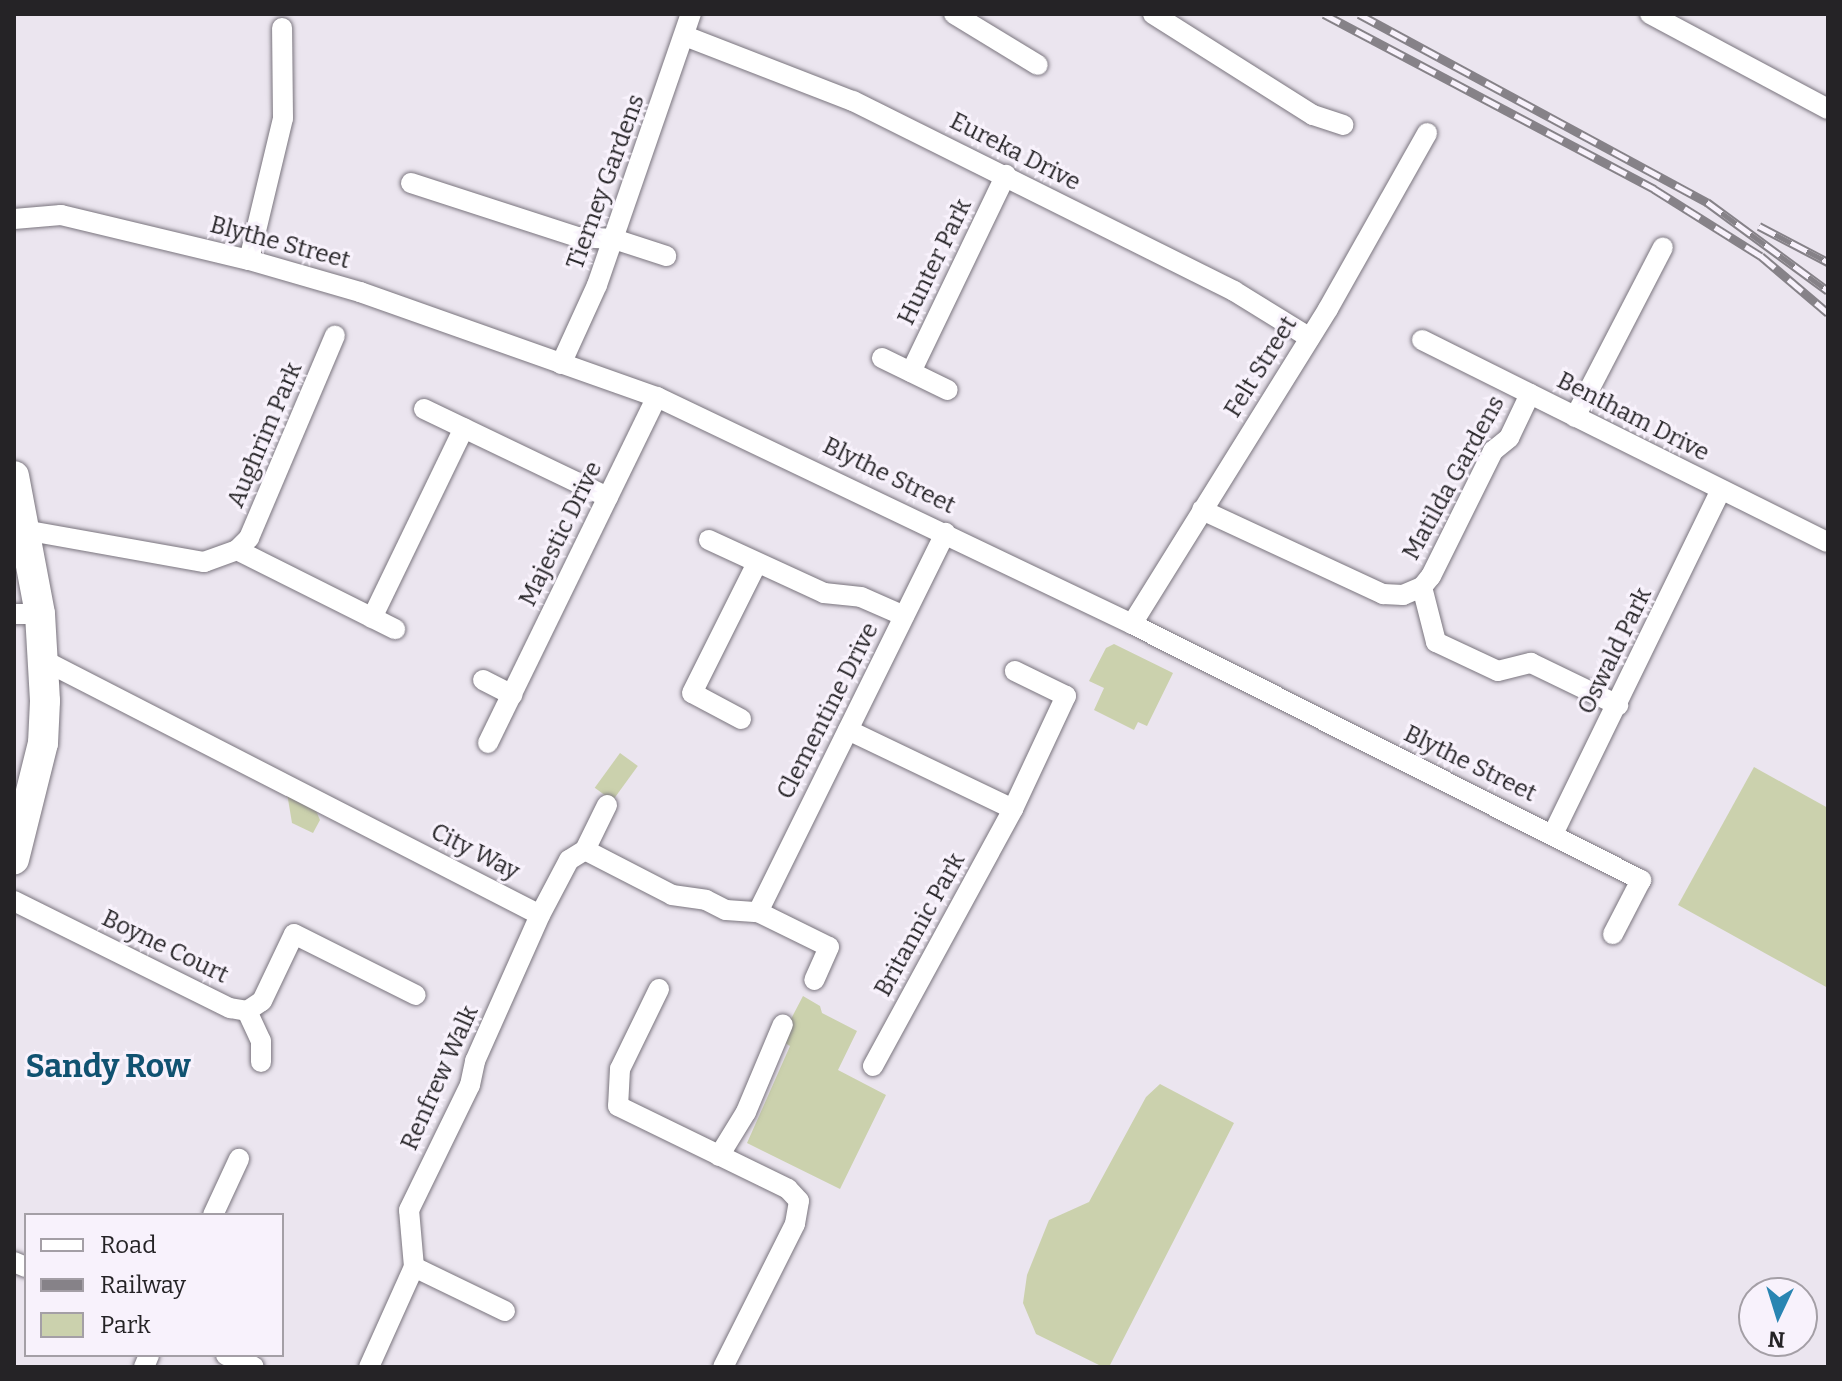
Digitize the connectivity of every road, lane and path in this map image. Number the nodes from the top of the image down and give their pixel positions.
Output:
1 (691, 14) edge
2 (954, 14) edge
3 (1153, 14) edge
4 (1650, 14) edge
5 (282, 28) dead end
6 (685, 36) junction
7 (1038, 65) dead end
8 (1828, 109) edge
9 (1343, 125) dead end
10 (1427, 133) dead end
11 (1006, 175) junction
12 (411, 183) dead end
13 (14, 219) edge
14 (614, 239) junction
15 (1663, 247) dead end
16 (666, 256) dead end
17 (249, 260) junction
18 (335, 335) dead end
19 (1310, 338) junction
20 (1422, 340) dead end
21 (882, 358) dead end
22 (561, 364) junction
23 (911, 372) junction
24 (948, 390) dead end
25 (1530, 394) junction
26 (657, 397) junction
27 (424, 409) dead end
28 (1575, 417) junction
29 (464, 428) junction
30 (14, 476) edge
31 (1721, 490) junction
32 (608, 497) junction
33 (1202, 510) junction
34 (24, 530) junction
35 (945, 533) junction
36 (1826, 536) edge
37 (709, 540) dead end
38 (237, 550) junction
39 (757, 563) junction
40 (1422, 587) junction
41 (27, 614) edge
42 (904, 616) junction
43 (372, 618) junction
44 (1132, 624) junction
45 (395, 629) dead end
46 (45, 661) junction
47 (1015, 671) dead end
48 (483, 680) dead end
49 (512, 695) junction
50 (1618, 705) junction
51 (741, 719) dead end
52 (848, 730) junction
53 (488, 743) dead end
54 (607, 805) dead end
55 (1013, 809) junction
56 (1553, 834) junction
57 (585, 850) junction
58 (14, 859) edge
59 (14, 901) edge
60 (758, 912) junction
61 (540, 915) junction
62 (1613, 934) dead end
63 (814, 980) dead end
64 (659, 989) dead end
65 (416, 995) dead end
66 (247, 1011) junction
67 (783, 1024) dead end
68 (261, 1062) dead end
69 (873, 1066) dead end
70 (719, 1156) junction
71 (239, 1159) dead end
72 (214, 1213) edge
73 (414, 1267) junction
74 (505, 1311) dead end
75 (231, 1357) edge
76 (254, 1367) edge
77 (369, 1367) edge
78 (723, 1367) edge

1 - 6 street, Tierney Gardens
2 - 7 street
3 - 9 street
4 - 8 street
5 - 17 street
6 - 11 street, Eureka Drive
6 - 14 street, Tierney Gardens
10 - 19 street, Felt Street
11 - 19 street, Eureka Drive
11 - 23 street, Hunter Park
12 - 14 street
13 - 17 street, Blythe Street
14 - 16 street
14 - 22 street, Tierney Gardens
15 - 28 street
17 - 22 street, Blythe Street
18 - 38 street, Aughrim Park
19 - 33 street, Felt Street
20 - 25 street, Bentham Drive
21 - 23 street
22 - 26 street, Blythe Street
23 - 24 street
25 - 28 street, Bentham Drive
25 - 40 street, Matilda Gardens
26 - 32 street, Majestic Drive
26 - 35 street, Blythe Street
27 - 29 street
28 - 31 street, Bentham Drive
29 - 32 street
29 - 43 street
30 - 34 main road
31 - 36 street, Bentham Drive
31 - 50 street, Oswald Park
32 - 49 street, Majestic Drive
33 - 40 street, Matilda Gardens
33 - 44 street, Felt Street
34 - 38 street
34 - 41 main road
35 - 42 street, Clementine Drive
35 - 44 street, Blythe Street
37 - 39 street
38 - 43 street
39 - 42 street
39 - 51 street
40 - 50 street
41 - 46 main road
42 - 52 street, Clementine Drive
43 - 45 street
44 - 56 street, Blythe Street
46 - 58 main road
46 - 61 street, City Way
47 - 55 street, Britannic Park
48 - 49 street
49 - 53 street, Majestic Drive
50 - 56 street, Oswald Park
52 - 55 street
52 - 60 street, Clementine Drive
54 - 57 street
55 - 69 street, Britannic Park
56 - 62 street, Blythe Street
57 - 60 street
57 - 61 street
59 - 66 street, Boyne Court
60 - 63 street
61 - 73 street, Renfrew Walk
64 - 70 street
65 - 66 street
66 - 68 street, Boyne Court
67 - 70 street
70 - 78 street
71 - 72 street
73 - 74 street
73 - 77 street
75 - 76 street

